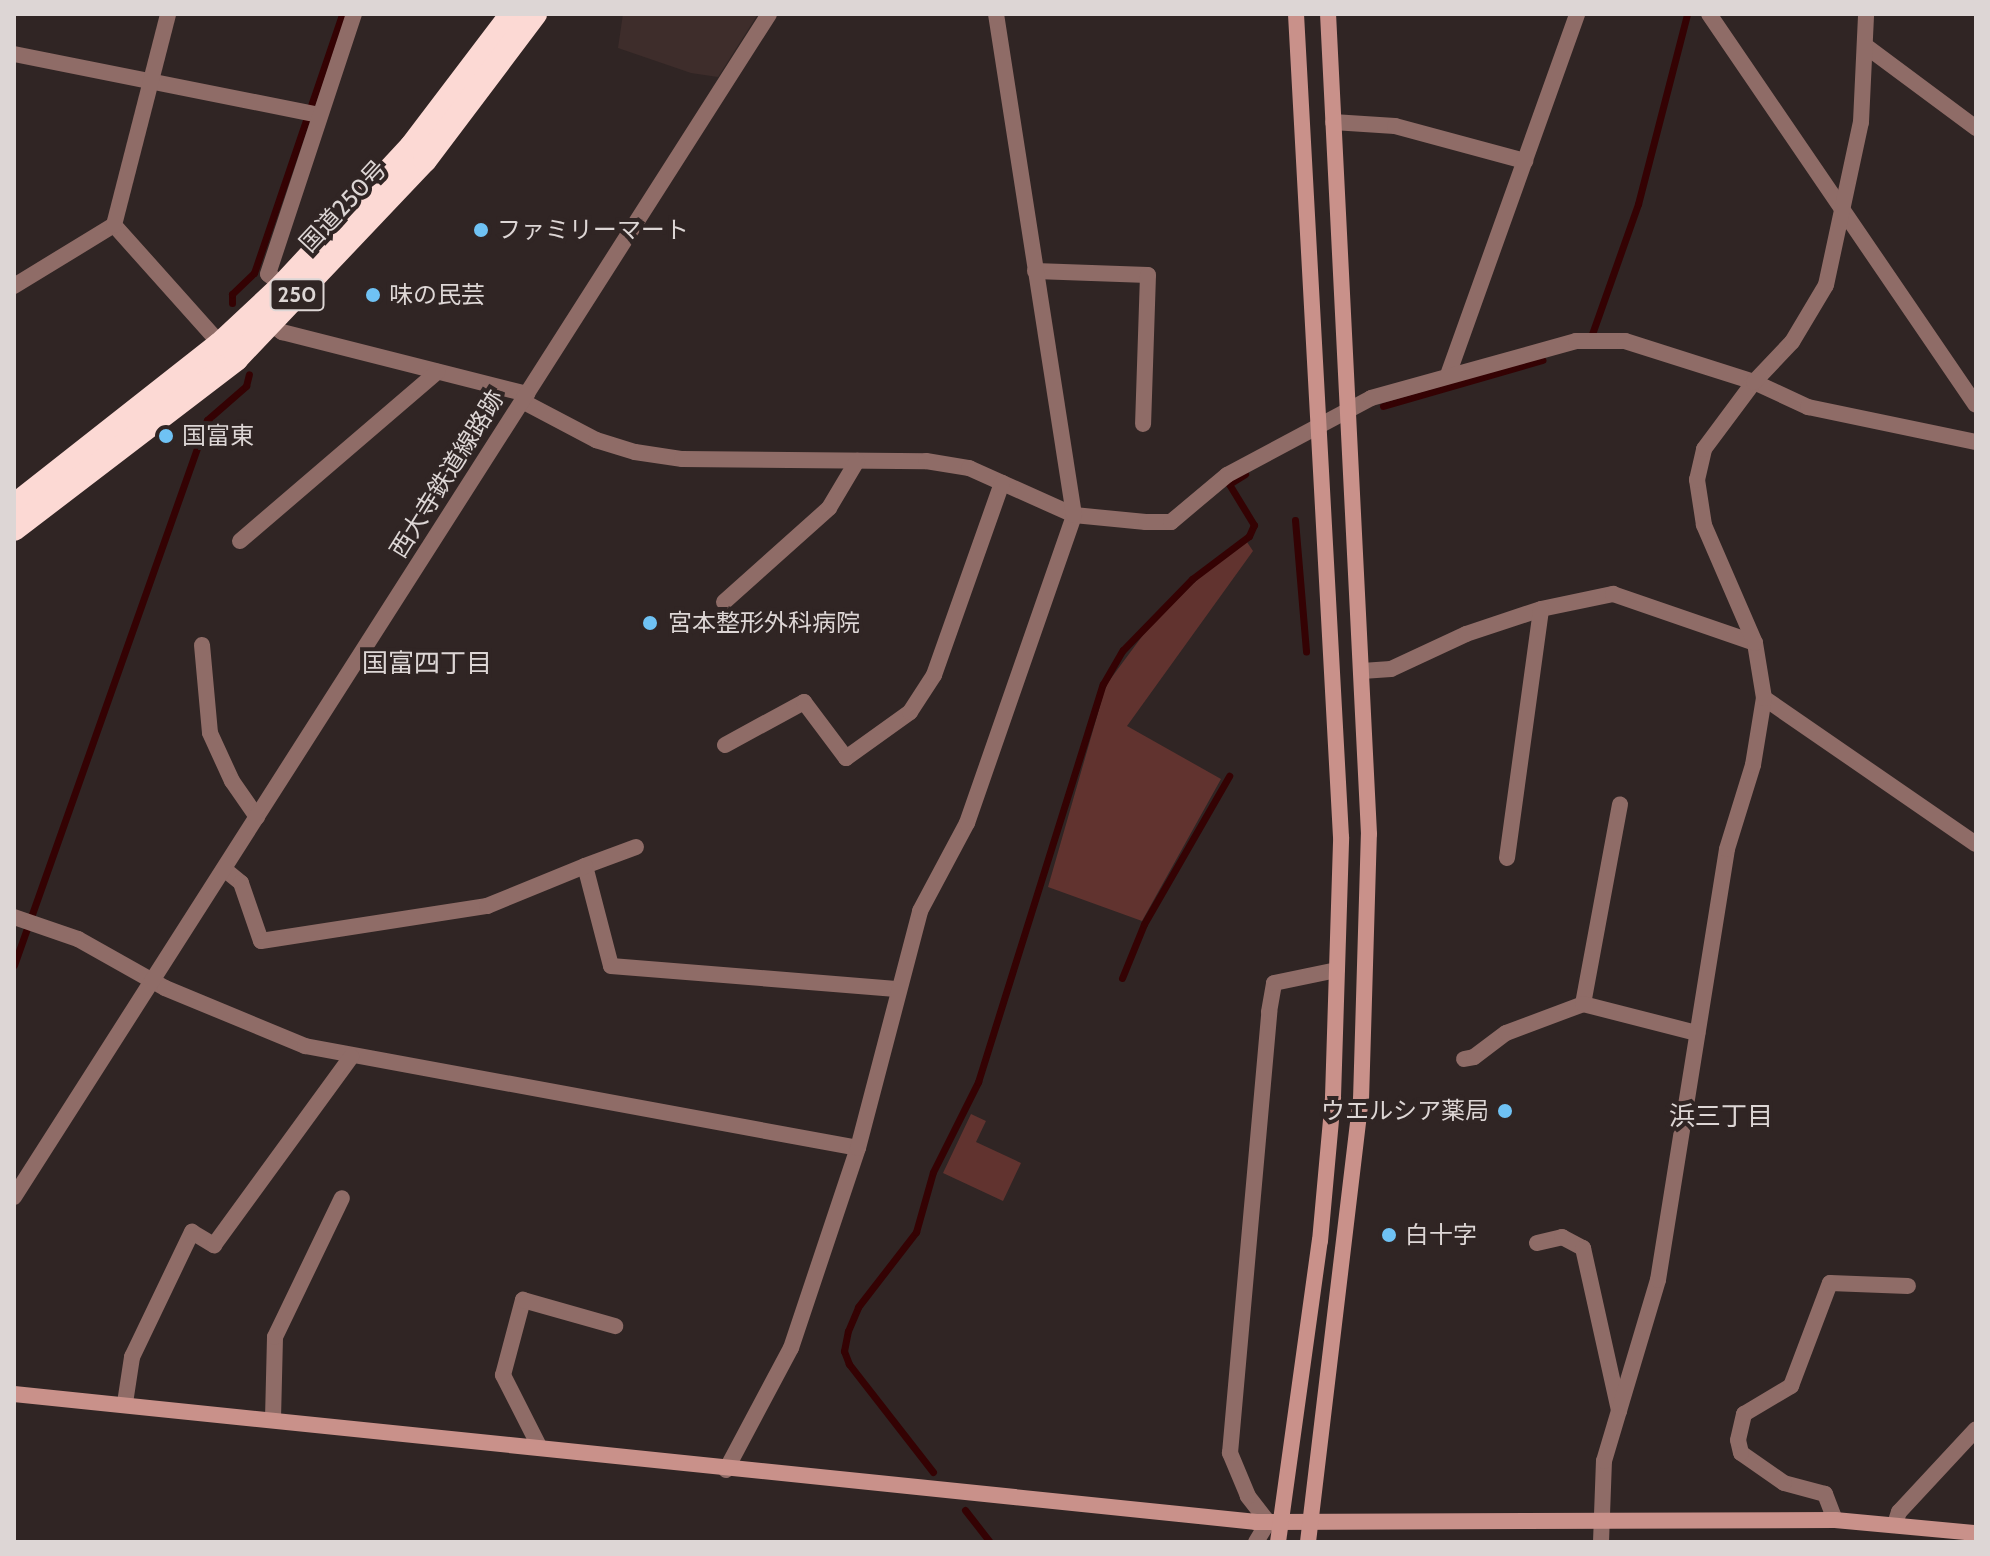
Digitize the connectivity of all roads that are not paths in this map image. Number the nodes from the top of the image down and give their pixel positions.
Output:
1 (168, 14) edge
2 (354, 14) edge
3 (512, 14) edge
4 (535, 14) edge
5 (769, 14) edge
6 (996, 14) edge
7 (1296, 14) edge
8 (1328, 14) edge
9 (1577, 14) edge
10 (1709, 14) edge
11 (1866, 14) edge
12 (1867, 47) junction
13 (14, 54) edge
14 (150, 79) junction
15 (312, 113) junction
16 (1333, 122) junction
17 (1976, 128) edge
18 (1525, 161) junction
19 (1843, 207) junction
20 (114, 225) junction
21 (1035, 271) junction
22 (14, 286) edge
23 (290, 290) junction
24 (271, 324) junction
25 (228, 352) junction
26 (437, 372) junction
27 (1448, 375) junction
28 (1754, 382) junction
29 (524, 398) junction
30 (1976, 405) edge
31 (1348, 410) junction
32 (1143, 424) dead end
33 (1318, 424) junction
34 (1976, 442) edge
35 (857, 461) junction
36 (1002, 483) junction
37 (14, 506) edge
38 (1074, 515) junction
39 (14, 529) edge
40 (240, 541) dead end
41 (724, 602) dead end
42 (1541, 609) junction
43 (1755, 643) junction
44 (202, 645) dead end
45 (1362, 671) junction
46 (1764, 698) junction
47 (725, 745) dead end
48 (1620, 804) dead end
49 (257, 817) junction
50 (1976, 844) edge
51 (636, 847) dead end
52 (1507, 858) dead end
53 (585, 866) junction
54 (224, 869) junction
55 (25, 920) edge
56 (1337, 970) junction
57 (153, 978) junction
58 (899, 989) junction
59 (1583, 1004) junction
60 (1697, 1033) junction
61 (351, 1057) junction
62 (1464, 1059) dead end
63 (858, 1148) junction
64 (14, 1197) edge
65 (342, 1198) dead end
66 (1537, 1243) dead end
67 (1908, 1286) dead end
68 (615, 1326) dead end
69 (14, 1394) edge
70 (125, 1403) junction
71 (1620, 1412) junction
72 (273, 1419) junction
73 (1976, 1429) edge
74 (540, 1448) junction
75 (726, 1470) junction
76 (1835, 1520) junction
77 (1273, 1522) junction
78 (1600, 1522) junction
79 (1309, 1524) junction
80 (1895, 1524) junction
81 (1976, 1533) edge
82 (1256, 1542) edge
83 (1278, 1542) edge
84 (1308, 1542) edge
85 (1601, 1542) edge

1 - 14 street
2 - 15 street
3 - 23 highway, 国道250号 / 250
4 - 23 highway, 国道250号 / 250
5 - 29 street, 西大寺鉄道線路跡
6 - 21 street
7 - 33 street
8 - 16 street
9 - 18 street
10 - 19 street
11 - 12 street
12 - 17 street
12 - 19 street
13 - 14 street
14 - 15 street
14 - 20 street
15 - 23 street
16 - 18 street
16 - 31 street
18 - 27 street
19 - 28 street
19 - 30 street
20 - 22 street
20 - 25 street
21 - 32 street
21 - 38 street
23 - 24 highway, 国道250号 / 250
23 - 25 highway, 国道250号 / 250
24 - 25 highway, 国道250号 / 250
24 - 26 street
25 - 37 highway, 国道250号 / 250
25 - 39 highway, 国道250号 / 250
26 - 29 street
26 - 40 street
27 - 28 street
27 - 31 street
28 - 34 street
28 - 43 street
29 - 35 street
29 - 49 street, 西大寺鉄道線路跡
31 - 33 street
31 - 45 street
33 - 38 street
33 - 56 street
35 - 36 street
35 - 41 street
36 - 38 street
36 - 47 street
38 - 58 street
42 - 43 street
42 - 45 street
42 - 52 street
43 - 46 street
44 - 49 street
45 - 79 street
46 - 50 street
46 - 60 street
48 - 59 street
49 - 54 street, 西大寺鉄道線路跡
51 - 53 street
53 - 54 street
53 - 58 street
54 - 57 street, 西大寺鉄道線路跡
55 - 57 street
56 - 77 street
56 - 77 street
57 - 61 street
57 - 64 street, 西大寺鉄道線路跡
58 - 63 street
59 - 60 street
59 - 62 street
60 - 71 street
61 - 63 street
61 - 70 street
63 - 75 street
65 - 72 street
66 - 71 street
67 - 76 street
68 - 74 street
69 - 70 street
70 - 72 street
71 - 78 street
72 - 74 street
73 - 80 street
74 - 75 street
75 - 77 street
76 - 78 street
76 - 80 street
77 - 79 street
77 - 82 street
77 - 83 street
78 - 79 street
78 - 85 street
79 - 84 street
80 - 81 street

